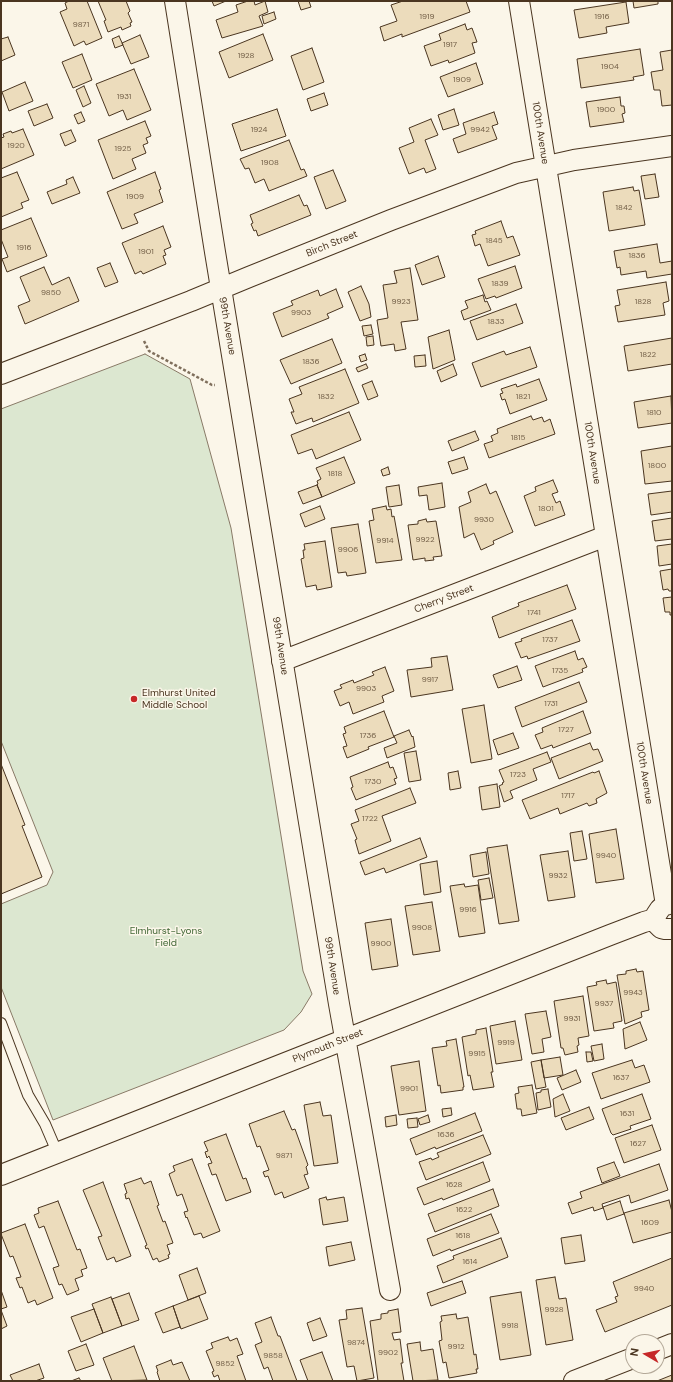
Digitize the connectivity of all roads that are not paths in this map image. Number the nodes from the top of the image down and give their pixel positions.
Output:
1 (175, 1) edge
2 (519, 1) edge
3 (672, 146) edge
4 (546, 167) junction
5 (221, 289) junction
6 (1, 374) edge
7 (606, 536) junction
8 (282, 661) junction
9 (668, 922) edge
10 (1, 1023) edge
11 (345, 1039) junction
12 (57, 1152) junction
13 (1, 1175) edge
14 (390, 1290) dead end
15 (625, 1361) edge
16 (574, 1381) edge

1 - 5 street, 99th Avenue
2 - 4 street, 100th Avenue
3 - 4 street, Birch Street
4 - 5 street, Birch Street
4 - 7 street, 100th Avenue
5 - 6 street, Birch Street
5 - 8 street, 99th Avenue
7 - 8 street, Cherry Street
7 - 9 street, 100th Avenue
8 - 11 street, 99th Avenue
9 - 11 street, Plymouth Street
10 - 12 lane
11 - 12 street, Plymouth Street
11 - 14 street, 99th Avenue
12 - 13 street, Plymouth Street
15 - 16 street

